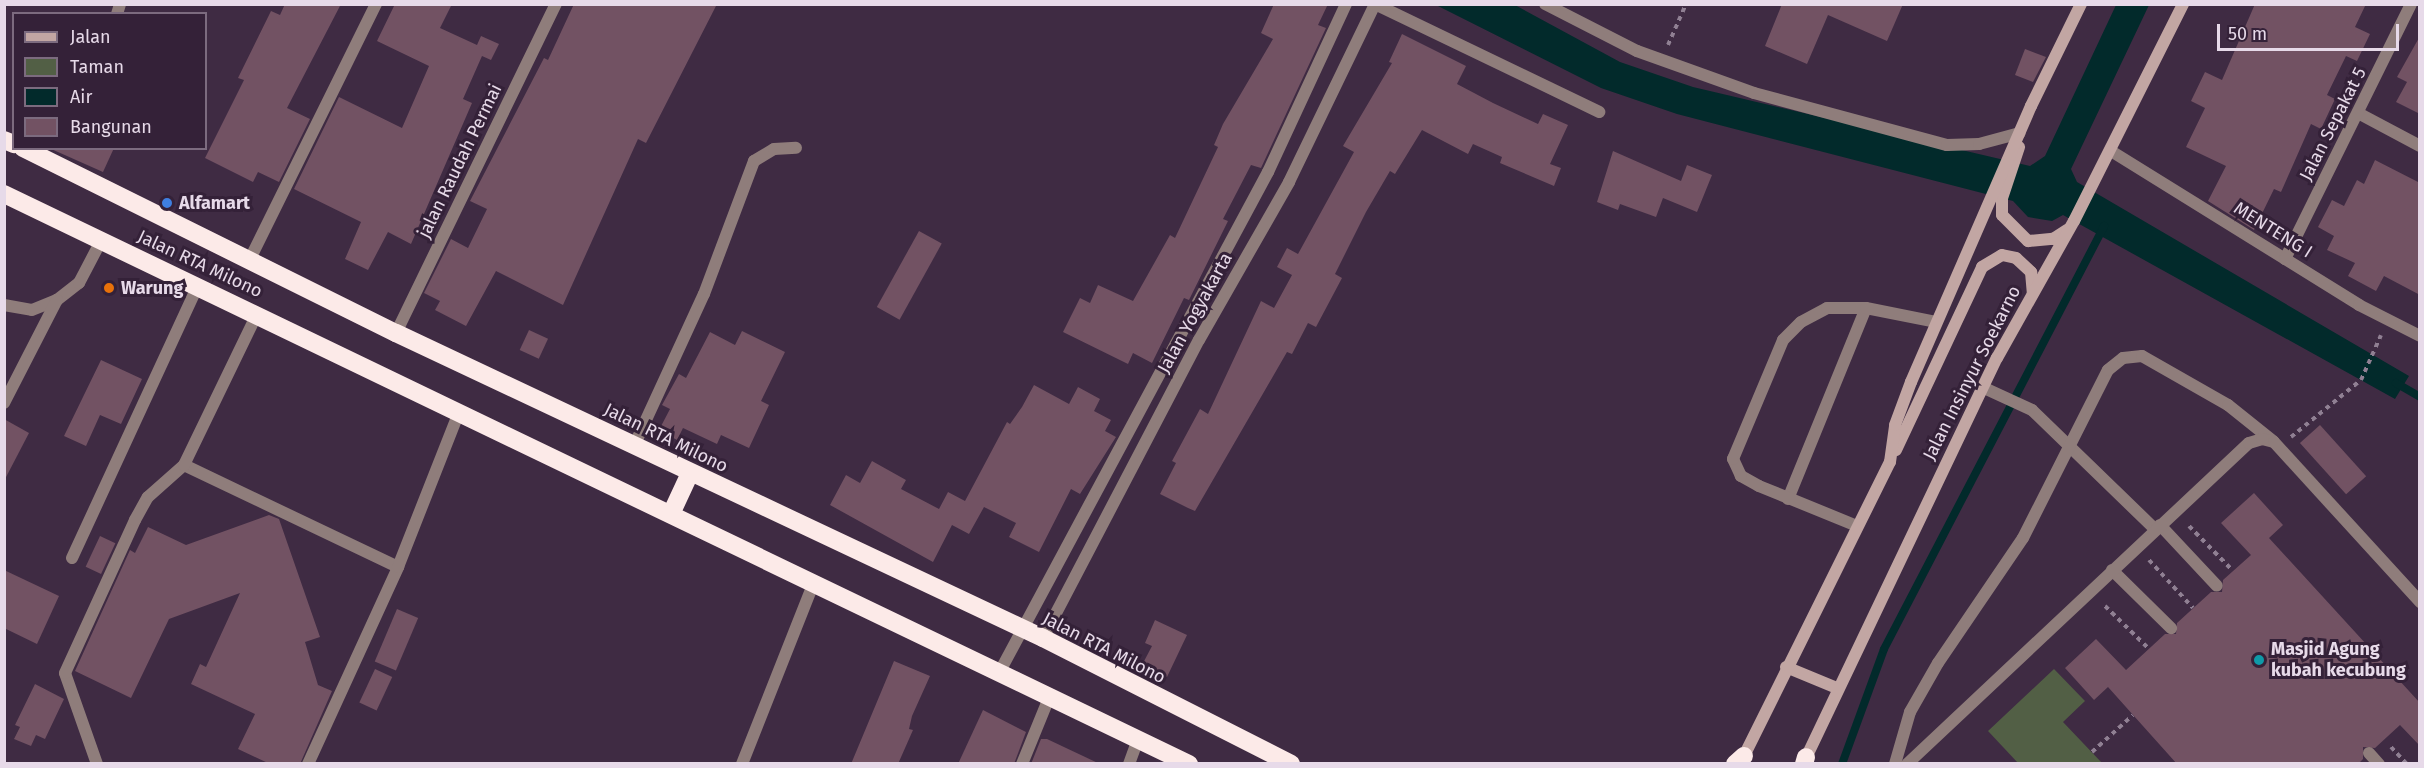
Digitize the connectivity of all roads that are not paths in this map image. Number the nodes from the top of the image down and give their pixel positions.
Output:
1 (376, 4) edge
2 (556, 4) edge
3 (1346, 4) edge
4 (1375, 4) edge
5 (1545, 4) edge
6 (2081, 4) edge
7 (2183, 4) edge
8 (2412, 4) edge
9 (1599, 112) dead end
10 (2358, 113) junction
11 (2019, 133) junction
12 (2420, 146) edge
13 (796, 148) dead end
14 (32, 150) edge
15 (2111, 151) junction
16 (54, 155) edge
17 (2013, 162) junction
18 (4, 194) edge
19 (2072, 225) junction
20 (101, 242) junction
21 (2285, 259) junction
22 (249, 261) junction
23 (198, 285) junction
24 (2033, 293) junction
25 (57, 300) junction
26 (4, 305) edge
27 (1866, 308) junction
28 (257, 314) junction
29 (1936, 322) junction
30 (396, 333) junction
31 (2420, 336) edge
32 (9, 384) edge
33 (1982, 387) junction
34 (4, 404) edge
35 (459, 412) junction
36 (2277, 445) junction
37 (634, 446) junction
38 (2070, 446) junction
39 (1890, 462) junction
40 (184, 465) junction
41 (690, 473) junction
42 (1788, 499) junction
43 (671, 514) junction
44 (1857, 526) junction
45 (2158, 527) junction
46 (72, 558) dead end
47 (398, 567) junction
48 (2112, 570) junction
49 (814, 582) junction
50 (2217, 586) dead end
51 (2420, 602) edge
52 (2171, 628) dead end
53 (1023, 631) junction
54 (1043, 638) junction
55 (1786, 667) junction
56 (999, 673) junction
57 (1837, 688) junction
58 (1049, 698) junction
59 (1138, 739) junction
60 (2369, 753) dead end
61 (1740, 761) edge
62 (1804, 761) edge
63 (96, 764) edge
64 (308, 764) edge
65 (742, 764) edge
66 (1022, 764) edge
67 (1130, 764) edge
68 (1189, 764) edge
69 (1291, 764) edge
70 (1895, 764) edge
71 (1907, 764) edge
72 (2379, 764) edge

1 - 22 street
2 - 30 street, jalan Raudah Permai
3 - 53 street
4 - 9 street
4 - 54 street, Jalan Yogyakarta
5 - 11 street
6 - 11 street
7 - 15 street, Jalan Insinyur Soekarno
8 - 10 street, Jalan Sepakat 5
10 - 12 street
10 - 21 street, Jalan Sepakat 5
11 - 17 street
13 - 37 street
14 - 16 highway, Jalan RTA Milono
15 - 19 street, Jalan Insinyur Soekarno
15 - 21 street, MENTENG I
16 - 22 highway, Jalan RTA Milono
17 - 19 street
17 - 29 street
18 - 20 highway, Jalan RTA Milono
19 - 24 street, Jalan Insinyur Soekarno
20 - 23 highway, Jalan RTA Milono
20 - 25 street
21 - 31 street, MENTENG I
22 - 30 highway, Jalan RTA Milono
23 - 28 highway, Jalan RTA Milono
23 - 46 street
24 - 33 street, Jalan Insinyur Soekarno
24 - 39 street
25 - 26 street
25 - 32 street
27 - 29 street
27 - 42 street
27 - 42 street
28 - 35 highway, Jalan RTA Milono
28 - 40 street
29 - 39 street
30 - 37 highway, Jalan RTA Milono
32 - 34 street
33 - 38 street
33 - 57 street, Jalan Insinyur Soekarno
35 - 43 highway, Jalan RTA Milono
35 - 47 street
36 - 38 street
36 - 45 street
36 - 51 street
37 - 41 highway, Jalan RTA Milono
38 - 45 street
38 - 70 street
39 - 44 street
40 - 47 street
40 - 63 street
41 - 43 highway
41 - 53 highway, Jalan RTA Milono
42 - 44 street
43 - 49 highway, Jalan RTA Milono
44 - 55 street
45 - 48 street
45 - 50 street
47 - 64 street
48 - 52 street
48 - 71 street
49 - 56 highway, Jalan RTA Milono
49 - 65 street
53 - 54 highway, Jalan RTA Milono
53 - 56 street
54 - 69 highway, Jalan RTA Milono
55 - 57 street
55 - 61 street
56 - 58 highway, Jalan RTA Milono
57 - 62 street, Jalan Insinyur Soekarno
58 - 59 highway, Jalan RTA Milono
58 - 66 street
59 - 67 street
59 - 68 highway, Jalan RTA Milono
60 - 72 street

